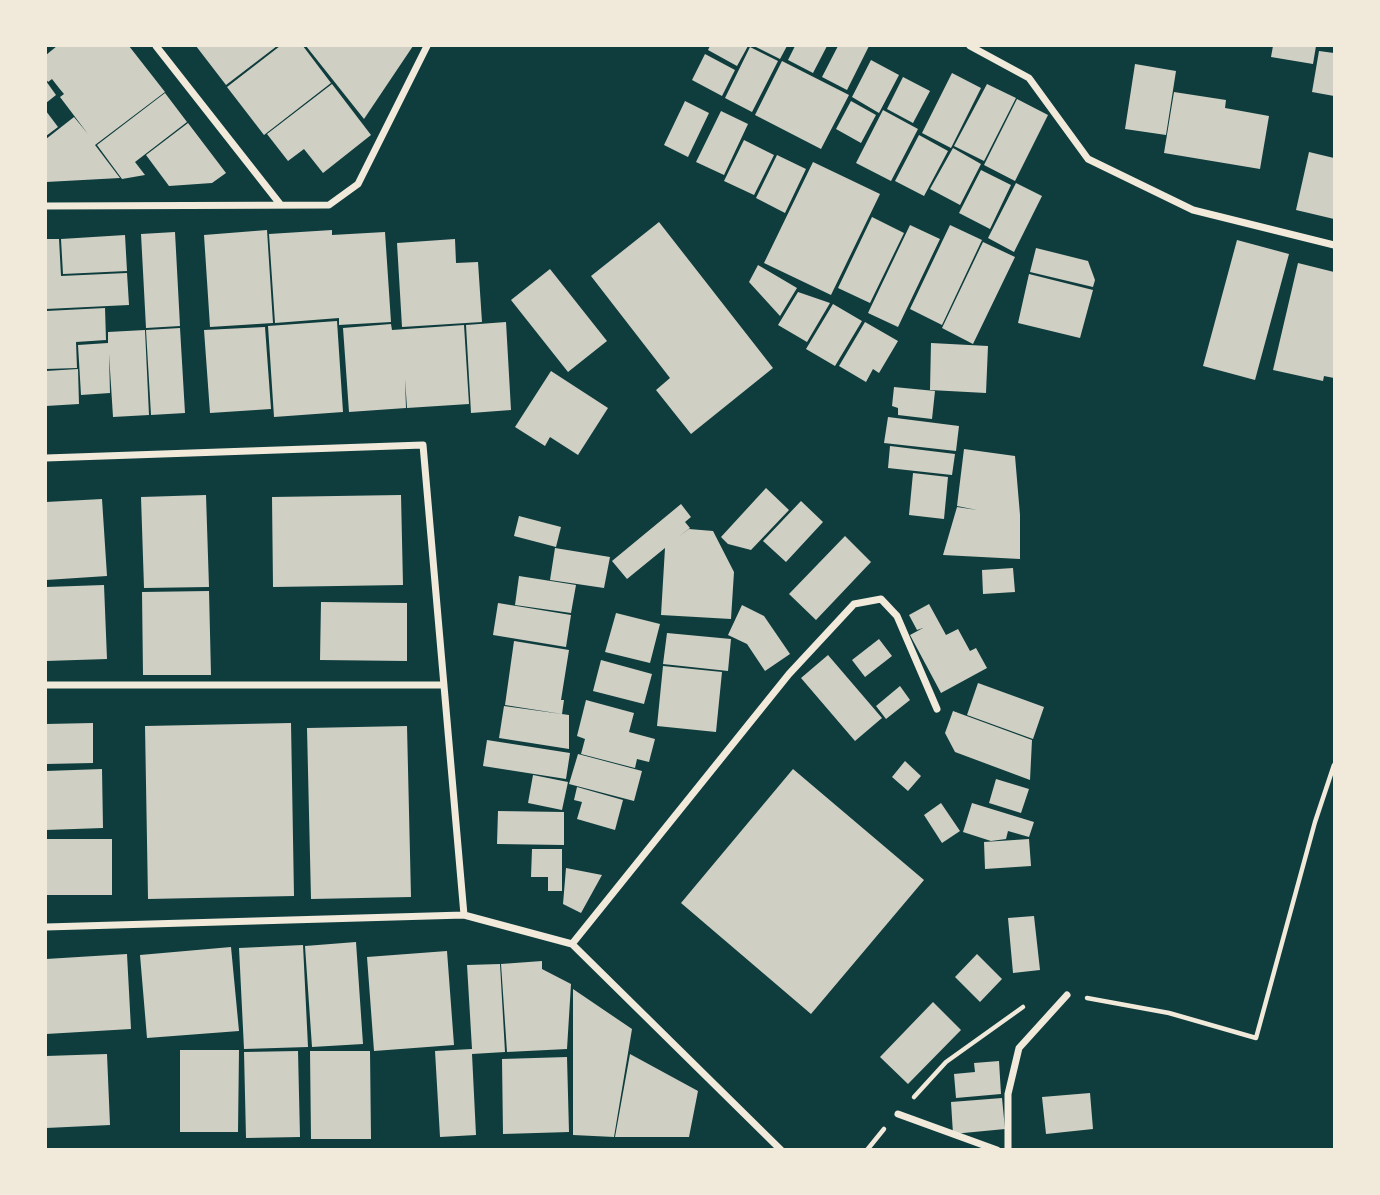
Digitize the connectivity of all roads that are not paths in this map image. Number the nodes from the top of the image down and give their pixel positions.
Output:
1 (156, 46) edge
2 (427, 46) edge
3 (970, 46) edge
4 (280, 204) junction
5 (46, 206) edge
6 (1335, 245) edge
7 (46, 458) edge
8 (46, 685) edge
9 (444, 685) junction
10 (937, 709) dead end
11 (464, 915) junction
12 (46, 927) edge
13 (572, 944) junction
14 (1067, 995) dead end
15 (898, 1114) dead end
16 (781, 1150) edge
17 (997, 1150) edge
18 (1009, 1150) edge

1 - 4 street
2 - 4 street
3 - 6 street
4 - 5 street
7 - 9 street
8 - 9 street
9 - 11 street
10 - 13 street
11 - 12 street
11 - 13 street
13 - 16 street
14 - 18 street
15 - 17 street

